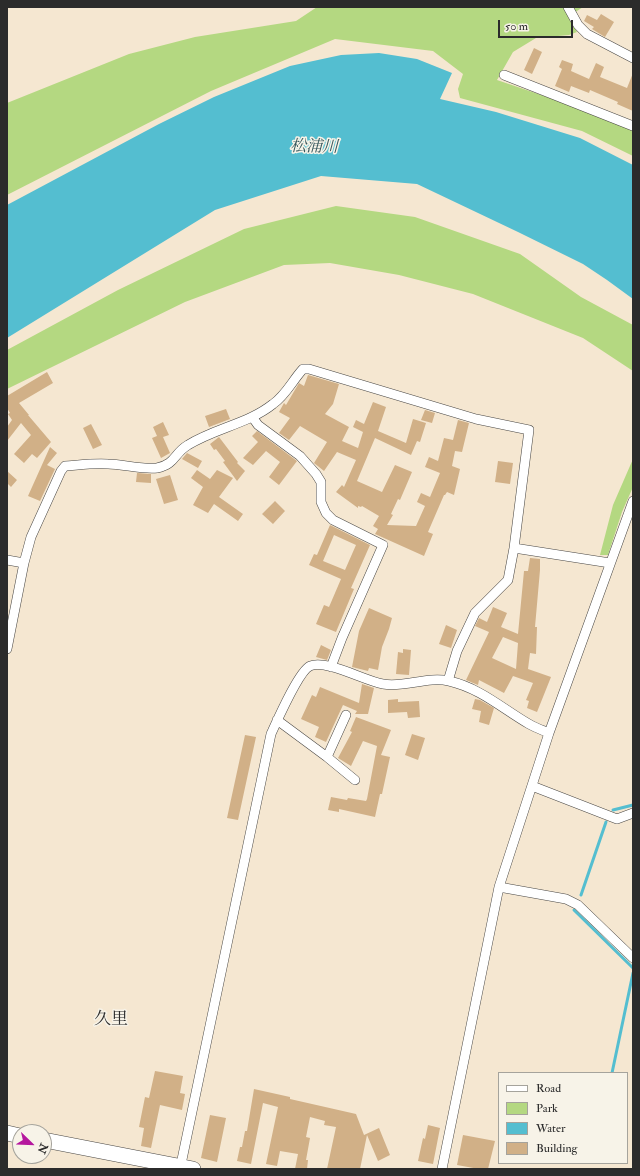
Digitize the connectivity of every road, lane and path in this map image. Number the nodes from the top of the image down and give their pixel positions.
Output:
1 (568, 7) edge
2 (633, 58) edge
3 (504, 75) dead end
4 (633, 126) edge
5 (253, 418) junction
6 (633, 501) edge
7 (514, 548) junction
8 (7, 560) edge
9 (24, 563) junction
10 (610, 563) junction
11 (7, 649) edge
12 (331, 667) junction
13 (448, 681) junction
14 (346, 715) dead end
15 (277, 720) junction
16 (549, 733) junction
17 (327, 757) junction
18 (354, 780) dead end
19 (532, 786) junction
20 (633, 813) edge
21 (499, 887) junction
22 (633, 958) edge
23 (52, 1142) edge
24 (185, 1168) edge
25 (442, 1169) edge

1 - 2 street
3 - 4 street
5 - 7 street
5 - 9 street
5 - 12 street
6 - 10 street
7 - 10 street
7 - 13 street
8 - 9 street
9 - 11 street
10 - 16 street
12 - 13 street
12 - 15 street
13 - 16 street
14 - 17 street
15 - 17 street
15 - 24 street
16 - 19 street
17 - 18 street
19 - 20 street
19 - 21 street
21 - 22 street
21 - 25 street
23 - 24 main road

